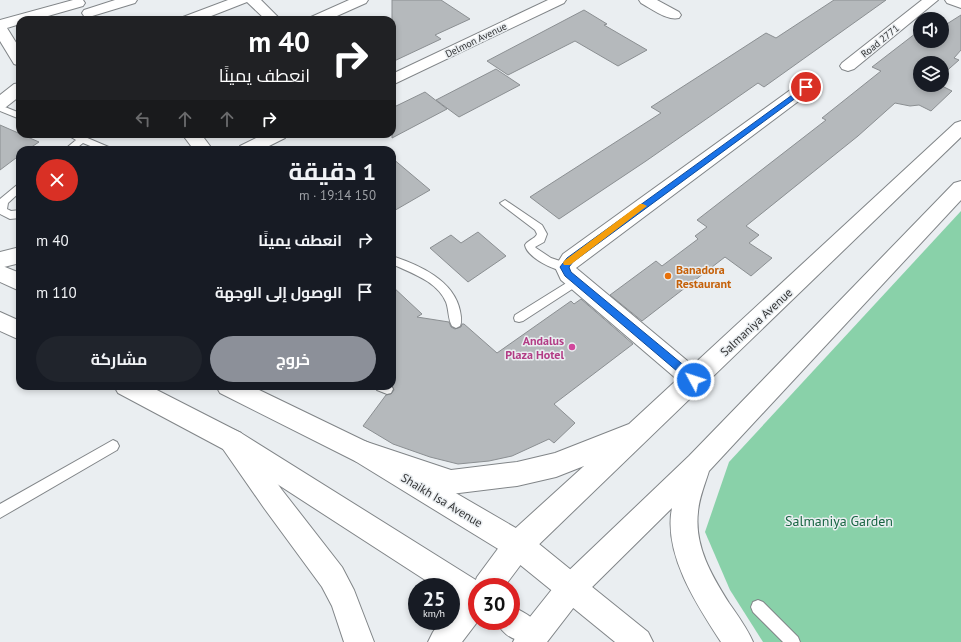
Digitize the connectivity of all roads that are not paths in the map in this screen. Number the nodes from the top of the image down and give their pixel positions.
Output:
1 (130, 0) edge
2 (241, 0) edge
3 (253, 0) edge
4 (361, 0) edge
5 (559, 0) edge
6 (646, 0) edge
7 (931, 0) edge
8 (952, 0) edge
9 (77, 1) edge
10 (961, 4) edge
11 (674, 15) dead end
12 (29, 16) edge
13 (91, 16) edge
14 (94, 16) edge
15 (199, 16) edge
16 (270, 16) edge
17 (325, 16) edge
18 (16, 20) edge
19 (0, 25) edge
20 (0, 28) edge
21 (16, 54) edge
22 (848, 66) dead end
23 (396, 78) edge
24 (806, 87) dead end
25 (16, 91) edge
26 (0, 103) edge
27 (0, 108) edge
28 (16, 114) edge
29 (961, 127) edge
30 (194, 138) edge
31 (273, 138) edge
32 (82, 139) joint
33 (73, 146) edge
34 (99, 146) edge
35 (200, 146) edge
36 (260, 146) edge
37 (961, 188) edge
38 (16, 191) edge
39 (505, 203) dead end
40 (16, 214) edge
41 (16, 256) edge
42 (0, 260) edge
43 (396, 262) edge
44 (0, 273) edge
45 (570, 274) junction
46 (16, 281) edge
47 (519, 318) dead end
48 (0, 321) edge
49 (456, 323) dead end
50 (16, 329) edge
51 (694, 380) junction
52 (134, 390) edge
53 (236, 390) edge
54 (641, 430) junction
55 (232, 441) junction
56 (113, 446) dead end
57 (364, 453) junction
58 (698, 465) junction
59 (0, 511) edge
60 (518, 545) junction
61 (494, 578) edge
62 (571, 588) junction
63 (468, 591) edge
64 (758, 607) dead end
65 (468, 611) edge
66 (527, 635) edge
67 (359, 642) edge
68 (442, 642) edge
69 (638, 642) edge
70 (738, 642) edge
71 (793, 642) edge

1 - 14 main road
2 - 15 main road
3 - 16 main road
4 - 17 main road
5 - 23 main road, Delmon Avenue
6 - 11 main road
7 - 22 main road, Road 2771
8 - 10 main road
9 - 12 main road
9 - 13 main road
18 - 19 main road
20 - 21 main road
24 - 45 main road
25 - 26 main road
27 - 28 lane
29 - 51 main road, Salmaniya Avenue
30 - 35 main road
31 - 36 main road
32 - 33 lane
32 - 34 lane
37 - 58 main road
38 - 40 lane
39 - 45 lane
41 - 42 main road
43 - 49 lane
44 - 46 main road
45 - 47 lane
45 - 51 main road
48 - 50 main road
51 - 54 main road, Salmaniya Avenue
52 - 55 main road
53 - 57 main road, Shaikh Isa Avenue
54 - 57 main road
54 - 60 main road, Salmaniya Avenue
55 - 63 main road
55 - 67 main road
56 - 59 lane
57 - 60 main road, Shaikh Isa Avenue
58 - 62 main road
58 - 70 main road
60 - 61 main road, Salmaniya Avenue
60 - 62 main road, Shaikh Isa Avenue
62 - 66 main road
62 - 69 main road, Shaikh Isa Avenue
64 - 71 lane
65 - 68 main road

